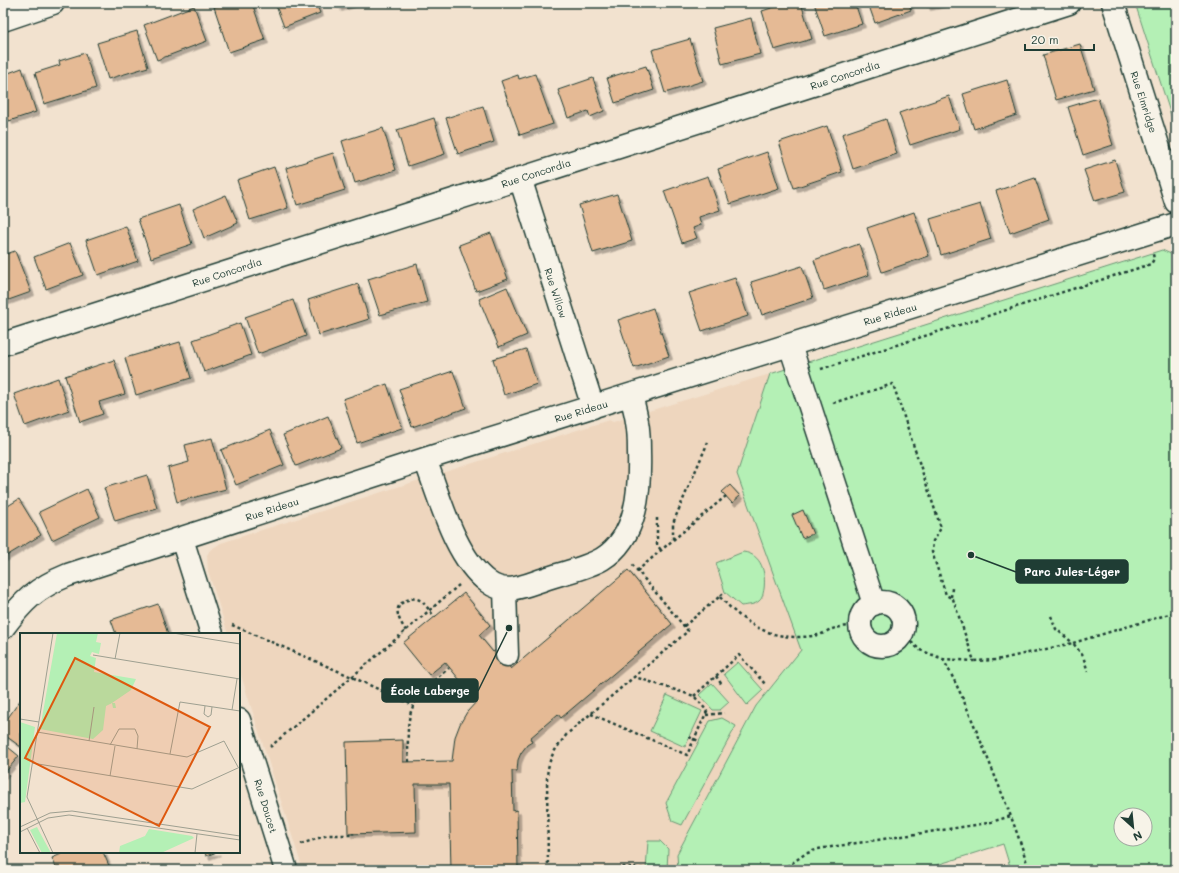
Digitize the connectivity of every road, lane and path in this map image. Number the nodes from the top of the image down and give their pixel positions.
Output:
1 (53, 3) edge
2 (1069, 3) edge
3 (1112, 3) edge
4 (3, 20) edge
5 (520, 178) junction
6 (1176, 202) edge
7 (1176, 224) edge
8 (1153, 249) dead end
9 (3, 344) edge
10 (790, 346) junction
11 (800, 375) junction
12 (631, 395) junction
13 (593, 407) junction
14 (811, 410) junction
15 (708, 442) dead end
16 (425, 459) junction
17 (726, 496) dead end
18 (182, 539) junction
19 (673, 540) junction
20 (633, 566) dead end
21 (637, 571) junction
22 (462, 582) dead end
23 (952, 588) dead end
24 (505, 589) junction
25 (725, 592) dead end
26 (720, 597) junction
27 (951, 597) junction
28 (874, 604) junction
29 (429, 611) junction
30 (1176, 612) edge
31 (1051, 616) dead end
32 (435, 617) dead end
33 (231, 624) dead end
34 (860, 625) junction
35 (684, 626) junction
36 (3, 628) edge
37 (406, 631) junction
38 (212, 633) edge
39 (902, 634) junction
40 (1073, 643) junction
41 (507, 655) dead end
42 (944, 659) junction
43 (974, 661) junction
44 (728, 665) junction
45 (449, 668) dead end
46 (731, 668) dead end
47 (1088, 672) dead end
48 (635, 676) junction
49 (716, 676) junction
50 (352, 677) junction
51 (722, 685) dead end
52 (766, 685) dead end
53 (694, 696) junction
54 (413, 705) junction
55 (724, 713) dead end
56 (591, 714) junction
57 (705, 715) junction
58 (240, 723) edge
59 (689, 737) dead end
60 (694, 739) junction
61 (699, 741) dead end
62 (265, 752) dead end
63 (409, 762) dead end
64 (1011, 816) junction
65 (353, 833) dead end
66 (295, 846) dead end
67 (646, 869) dead end
68 (286, 870) edge
69 (548, 870) edge
70 (617, 870) edge
71 (782, 870) edge
72 (1030, 870) edge

1 - 4 street
2 - 5 street, Rue Concordia
3 - 6 street, Rue Elmridge
5 - 9 street, Rue Concordia
5 - 13 street, Rue Willow
7 - 10 street, Rue Rideau
8 - 11 path
10 - 11 street
10 - 12 street, Rue Rideau
11 - 14 street
12 - 13 street, Rue Rideau
12 - 24 street
13 - 16 street, Rue Rideau
14 - 27 path
14 - 28 street
15 - 19 path
16 - 18 street, Rue Rideau
16 - 24 street
17 - 19 path
18 - 36 street, Rue Rideau
18 - 38 street
19 - 21 path
20 - 21 path
21 - 35 path
22 - 29 path
23 - 27 path
24 - 41 street
25 - 26 path
26 - 34 path
26 - 35 path
27 - 43 path
28 - 34 street
28 - 39 street
29 - 32 path
29 - 37 path
29 - 37 path
30 - 40 path
31 - 40 path
33 - 50 path
34 - 39 street
35 - 48 path
37 - 50 path
39 - 42 path
40 - 43 path
40 - 47 path
42 - 43 path
42 - 64 path
44 - 46 path
44 - 49 path
44 - 52 path
45 - 54 path
48 - 53 path
48 - 56 path
49 - 51 path
49 - 53 path
50 - 54 path
50 - 62 path
53 - 57 path
54 - 63 path
55 - 57 path
56 - 60 path
56 - 69 path
57 - 60 path
58 - 68 street, Rue Doucet
59 - 60 path
60 - 61 path
64 - 71 path
64 - 72 path
65 - 66 path
67 - 70 path

